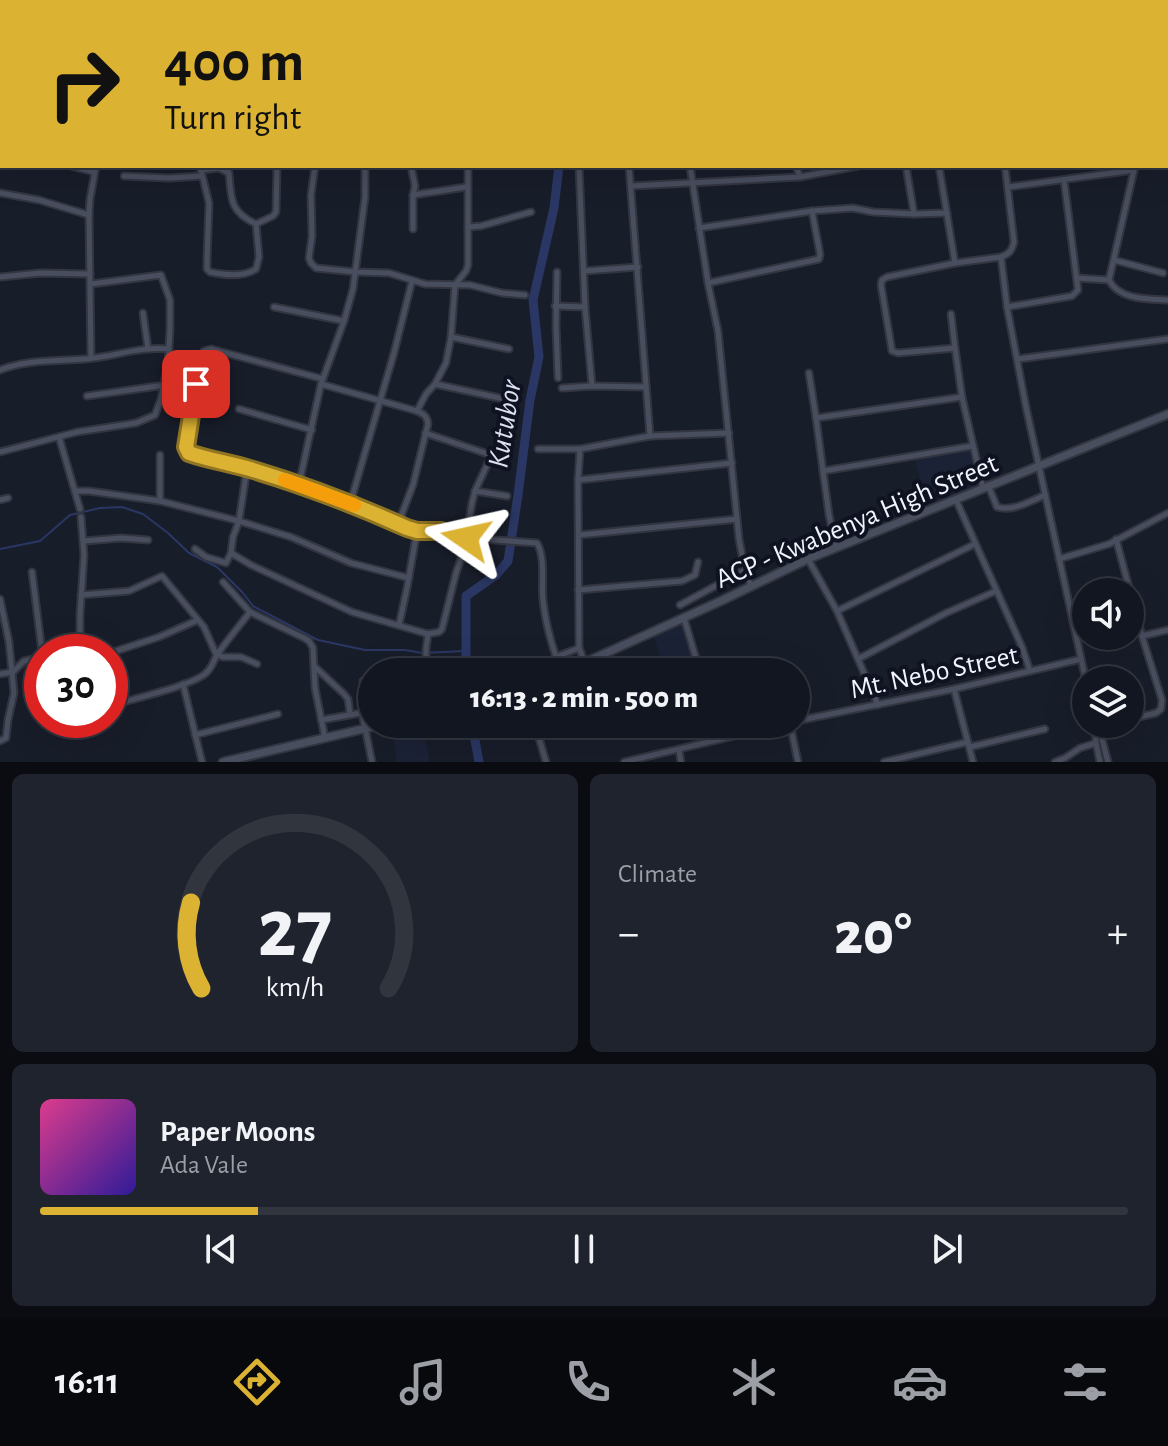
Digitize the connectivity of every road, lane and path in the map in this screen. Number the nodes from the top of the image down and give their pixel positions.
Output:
1 (277, 168) edge
2 (315, 168) edge
3 (365, 168) edge
4 (411, 168) edge
5 (468, 168) edge
6 (579, 168) edge
7 (629, 168) edge
8 (690, 168) edge
9 (797, 168) edge
10 (844, 168) edge
11 (906, 168) edge
12 (939, 168) edge
13 (1005, 168) edge
14 (1134, 168) edge
15 (95, 169) edge
16 (201, 171) edge
17 (124, 176) dead end
18 (800, 177) junction
19 (1064, 180) junction
20 (693, 182) junction
21 (631, 186) junction
22 (466, 187) junction
23 (1008, 187) junction
24 (0, 193) edge
25 (413, 195) junction
26 (812, 211) junction
27 (531, 212) dead end
28 (947, 213) junction
29 (914, 214) junction
30 (89, 215) junction
31 (256, 224) junction
32 (468, 227) junction
33 (699, 228) junction
34 (413, 229) dead end
35 (1001, 257) junction
36 (1114, 260) junction
37 (955, 263) junction
38 (638, 267) junction
39 (584, 271) junction
40 (356, 272) junction
41 (557, 272) dead end
42 (1163, 273) dead end
43 (90, 274) junction
44 (0, 277) edge
45 (1077, 278) junction
46 (1109, 280) junction
47 (412, 281) junction
48 (708, 283) junction
49 (91, 284) junction
50 (455, 285) junction
51 (525, 295) dead end
52 (1168, 300) edge
53 (555, 306) junction
54 (274, 307) dead end
55 (585, 307) junction
56 (1007, 307) junction
57 (143, 313) dead end
58 (951, 314) dead end
59 (344, 321) junction
60 (451, 337) junction
61 (1168, 339) edge
62 (955, 348) junction
63 (148, 349) junction
64 (169, 349) junction
65 (509, 349) dead end
66 (91, 358) junction
67 (1018, 359) junction
68 (168, 363) junction
69 (195, 363) junction
70 (0, 370) edge
71 (809, 373) dead end
72 (558, 378) dead end
73 (322, 382) junction
74 (435, 384) junction
75 (165, 385) junction
76 (592, 386) junction
77 (646, 387) junction
78 (562, 388) dead end
79 (87, 396) dead end
80 (962, 397) junction
81 (509, 400) dead end
82 (379, 401) junction
83 (239, 409) dead end
84 (417, 411) junction
85 (1168, 414) edge
86 (816, 418) junction
87 (312, 430) junction
88 (425, 433) junction
89 (729, 433) junction
90 (650, 436) junction
91 (59, 437) junction
92 (972, 446) junction
93 (538, 449) dead end
94 (580, 449) junction
95 (0, 452) edge
96 (160, 455) dead end
97 (732, 463) junction
98 (1039, 466) junction
99 (247, 468) junction
100 (823, 471) junction
101 (578, 480) junction
102 (299, 485) junction
103 (986, 487) junction
104 (75, 491) junction
105 (475, 491) junction
106 (1045, 495) junction
107 (507, 496) dead end
108 (8, 498) dead end
109 (955, 499) junction
110 (0, 500) edge
111 (160, 501) junction
112 (350, 504) junction
113 (80, 509) dead end
114 (1168, 513) edge
115 (81, 517) dead end
116 (737, 519) junction
117 (239, 521) junction
118 (398, 524) junction
119 (417, 531) junction
120 (579, 535) junction
121 (1116, 539) junction
122 (148, 540) dead end
123 (466, 540) junction
124 (84, 541) junction
125 (975, 544) junction
126 (836, 547) junction
127 (195, 549) dead end
128 (231, 553) junction
129 (808, 559) junction
130 (1059, 559) junction
131 (698, 562) dead end
132 (745, 570) junction
133 (32, 572) dead end
134 (409, 578) junction
135 (1126, 578) edge
136 (223, 582) dead end
137 (751, 586) junction
138 (578, 590) junction
139 (996, 591) junction
140 (81, 595) junction
141 (0, 599) edge
142 (680, 605) dead end
143 (837, 611) junction
144 (250, 612) junction
145 (684, 618) junction
146 (198, 620) junction
147 (399, 625) junction
148 (1168, 630) edge
149 (40, 634) edge
150 (80, 634) edge
151 (428, 634) junction
152 (1144, 636) edge
153 (1144, 642) edge
154 (128, 647) edge
155 (579, 648) junction
156 (216, 654) junction
157 (426, 658) edge
158 (583, 658) edge
159 (596, 658) edge
160 (696, 658) edge
161 (858, 659) junction
162 (1081, 659) junction
163 (24, 661) edge
164 (257, 664) dead end
165 (314, 666) junction
166 (1083, 666) edge
167 (1030, 671) junction
168 (13, 672) junction
169 (0, 674) edge
170 (183, 684) junction
171 (954, 689) junction
172 (128, 701) edge
173 (878, 705) junction
174 (358, 713) edge
175 (278, 714) dead end
176 (350, 714) junction
177 (1144, 716) edge
178 (810, 718) edge
179 (321, 720) junction
180 (1045, 729) dead end
181 (358, 730) edge
182 (195, 735) junction
183 (325, 738) junction
184 (368, 738) edge
185 (539, 738) edge
186 (729, 738) edge
187 (792, 738) edge
188 (1097, 738) edge
189 (1102, 738) edge
190 (0, 741) edge
191 (1096, 743) junction
192 (969, 744) junction
193 (679, 750) junction
194 (914, 759) edge
195 (202, 762) edge
196 (223, 762) edge
197 (372, 762) edge
198 (546, 762) edge
199 (624, 762) edge
200 (681, 762) edge
201 (798, 762) edge
202 (884, 762) edge
203 (973, 762) edge
204 (1055, 762) edge
205 (1100, 762) edge
206 (1108, 762) edge

1 - 31 street
2 - 40 street
3 - 40 street
4 - 25 street
5 - 22 street
6 - 39 street
7 - 21 street
8 - 20 street
9 - 18 street
10 - 18 street
11 - 29 street
12 - 28 street
13 - 23 street
14 - 19 street
14 - 36 street
15 - 30 street
16 - 17 street
16 - 31 street
16 - 31 street
18 - 20 street
19 - 23 street
19 - 45 street
20 - 21 street
20 - 33 street
21 - 38 street
22 - 25 street
22 - 32 street
23 - 35 street
24 - 30 street
25 - 34 street
26 - 29 street
26 - 33 street
26 - 48 street
27 - 32 street
28 - 29 street
28 - 37 street
30 - 43 street
32 - 50 street
33 - 48 street
35 - 37 street
35 - 56 street
36 - 42 street
36 - 46 street
37 - 62 street
38 - 39 street
38 - 77 street
39 - 55 street
40 - 47 street
40 - 59 street
41 - 53 street
43 - 44 street
43 - 49 street
45 - 46 street
45 - 56 street
46 - 52 street
47 - 50 street
47 - 82 street
48 - 89 street
49 - 64 street
49 - 66 street
50 - 51 street
50 - 60 street
53 - 55 street
53 - 72 street
54 - 59 street
55 - 76 street
56 - 67 street
57 - 63 street
58 - 62 street
59 - 73 street
60 - 65 street
60 - 74 street
61 - 67 street
62 - 80 street
63 - 64 street
63 - 66 street
64 - 68 street
66 - 70 street
67 - 98 street
68 - 69 street
68 - 75 street
69 - 73 street
69 - 99 street
71 - 86 street
73 - 82 street
73 - 87 street
74 - 81 street
74 - 84 street
75 - 79 street
75 - 91 street
76 - 77 street
76 - 78 street
77 - 90 street
80 - 86 street
80 - 92 street
82 - 84 street
82 - 112 street
83 - 87 street
84 - 88 street
85 - 98 main road, ACP - Kwabenya High Street
86 - 100 street
87 - 102 street
88 - 105 street
88 - 118 street
89 - 90 street
89 - 97 street
90 - 94 street
91 - 95 street
91 - 104 street
92 - 100 street
92 - 103 street
93 - 94 street
94 - 101 street
96 - 111 street
97 - 101 street
97 - 116 street
98 - 103 main road, ACP - Kwabenya High Street
98 - 106 street
99 - 102 street
99 - 117 street
100 - 126 street
101 - 120 street
102 - 112 street
103 - 106 street
103 - 109 main road, ACP - Kwabenya High Street
104 - 111 street
104 - 113 street
105 - 107 street
105 - 123 street
106 - 130 street
108 - 110 street
109 - 125 street
109 - 126 main road, ACP - Kwabenya High Street
111 - 117 street
112 - 118 street
114 - 121 street
115 - 124 street
116 - 120 street
116 - 132 street
117 - 128 street
117 - 134 street
118 - 119 street
119 - 123 street
119 - 134 street
120 - 138 street
121 - 130 street
121 - 135 street
122 - 124 street
123 - 151 street
123 - 155 street
124 - 140 street
125 - 139 street
125 - 143 street
126 - 129 main road, ACP - Kwabenya High Street
127 - 128 street
128 - 147 street
129 - 137 main road, ACP - Kwabenya High Street
129 - 143 street
130 - 162 street
131 - 138 street
132 - 137 street
132 - 142 street
133 - 149 street
134 - 147 street
136 - 144 street
137 - 145 main road, ACP - Kwabenya High Street
138 - 155 street
139 - 161 street
139 - 167 street
140 - 146 street
140 - 150 street
141 - 168 street
143 - 161 street
144 - 156 street
144 - 165 street
145 - 159 main road, ACP - Kwabenya High Street
145 - 160 street
146 - 154 street
146 - 156 street
147 - 151 street
148 - 152 street
151 - 157 street
153 - 177 street
155 - 158 street
156 - 164 street
156 - 170 street
161 - 173 street
162 - 166 street
162 - 167 street, Mt. Nebo Street
163 - 168 street
165 - 176 street
165 - 179 street
167 - 171 street, Mt. Nebo Street
168 - 169 street
168 - 190 street
170 - 172 street
170 - 182 street
171 - 173 street, Mt. Nebo Street
171 - 192 street
173 - 178 street, Mt. Nebo Street
174 - 176 street
175 - 182 street
176 - 179 street
179 - 183 street
180 - 192 street
181 - 183 main road
182 - 195 street
183 - 196 main road
184 - 197 street
185 - 198 street
186 - 193 street
187 - 201 street
188 - 191 street
189 - 206 street
191 - 204 street
191 - 205 street
192 - 194 street
192 - 203 street
193 - 199 street
193 - 200 street
194 - 202 street

